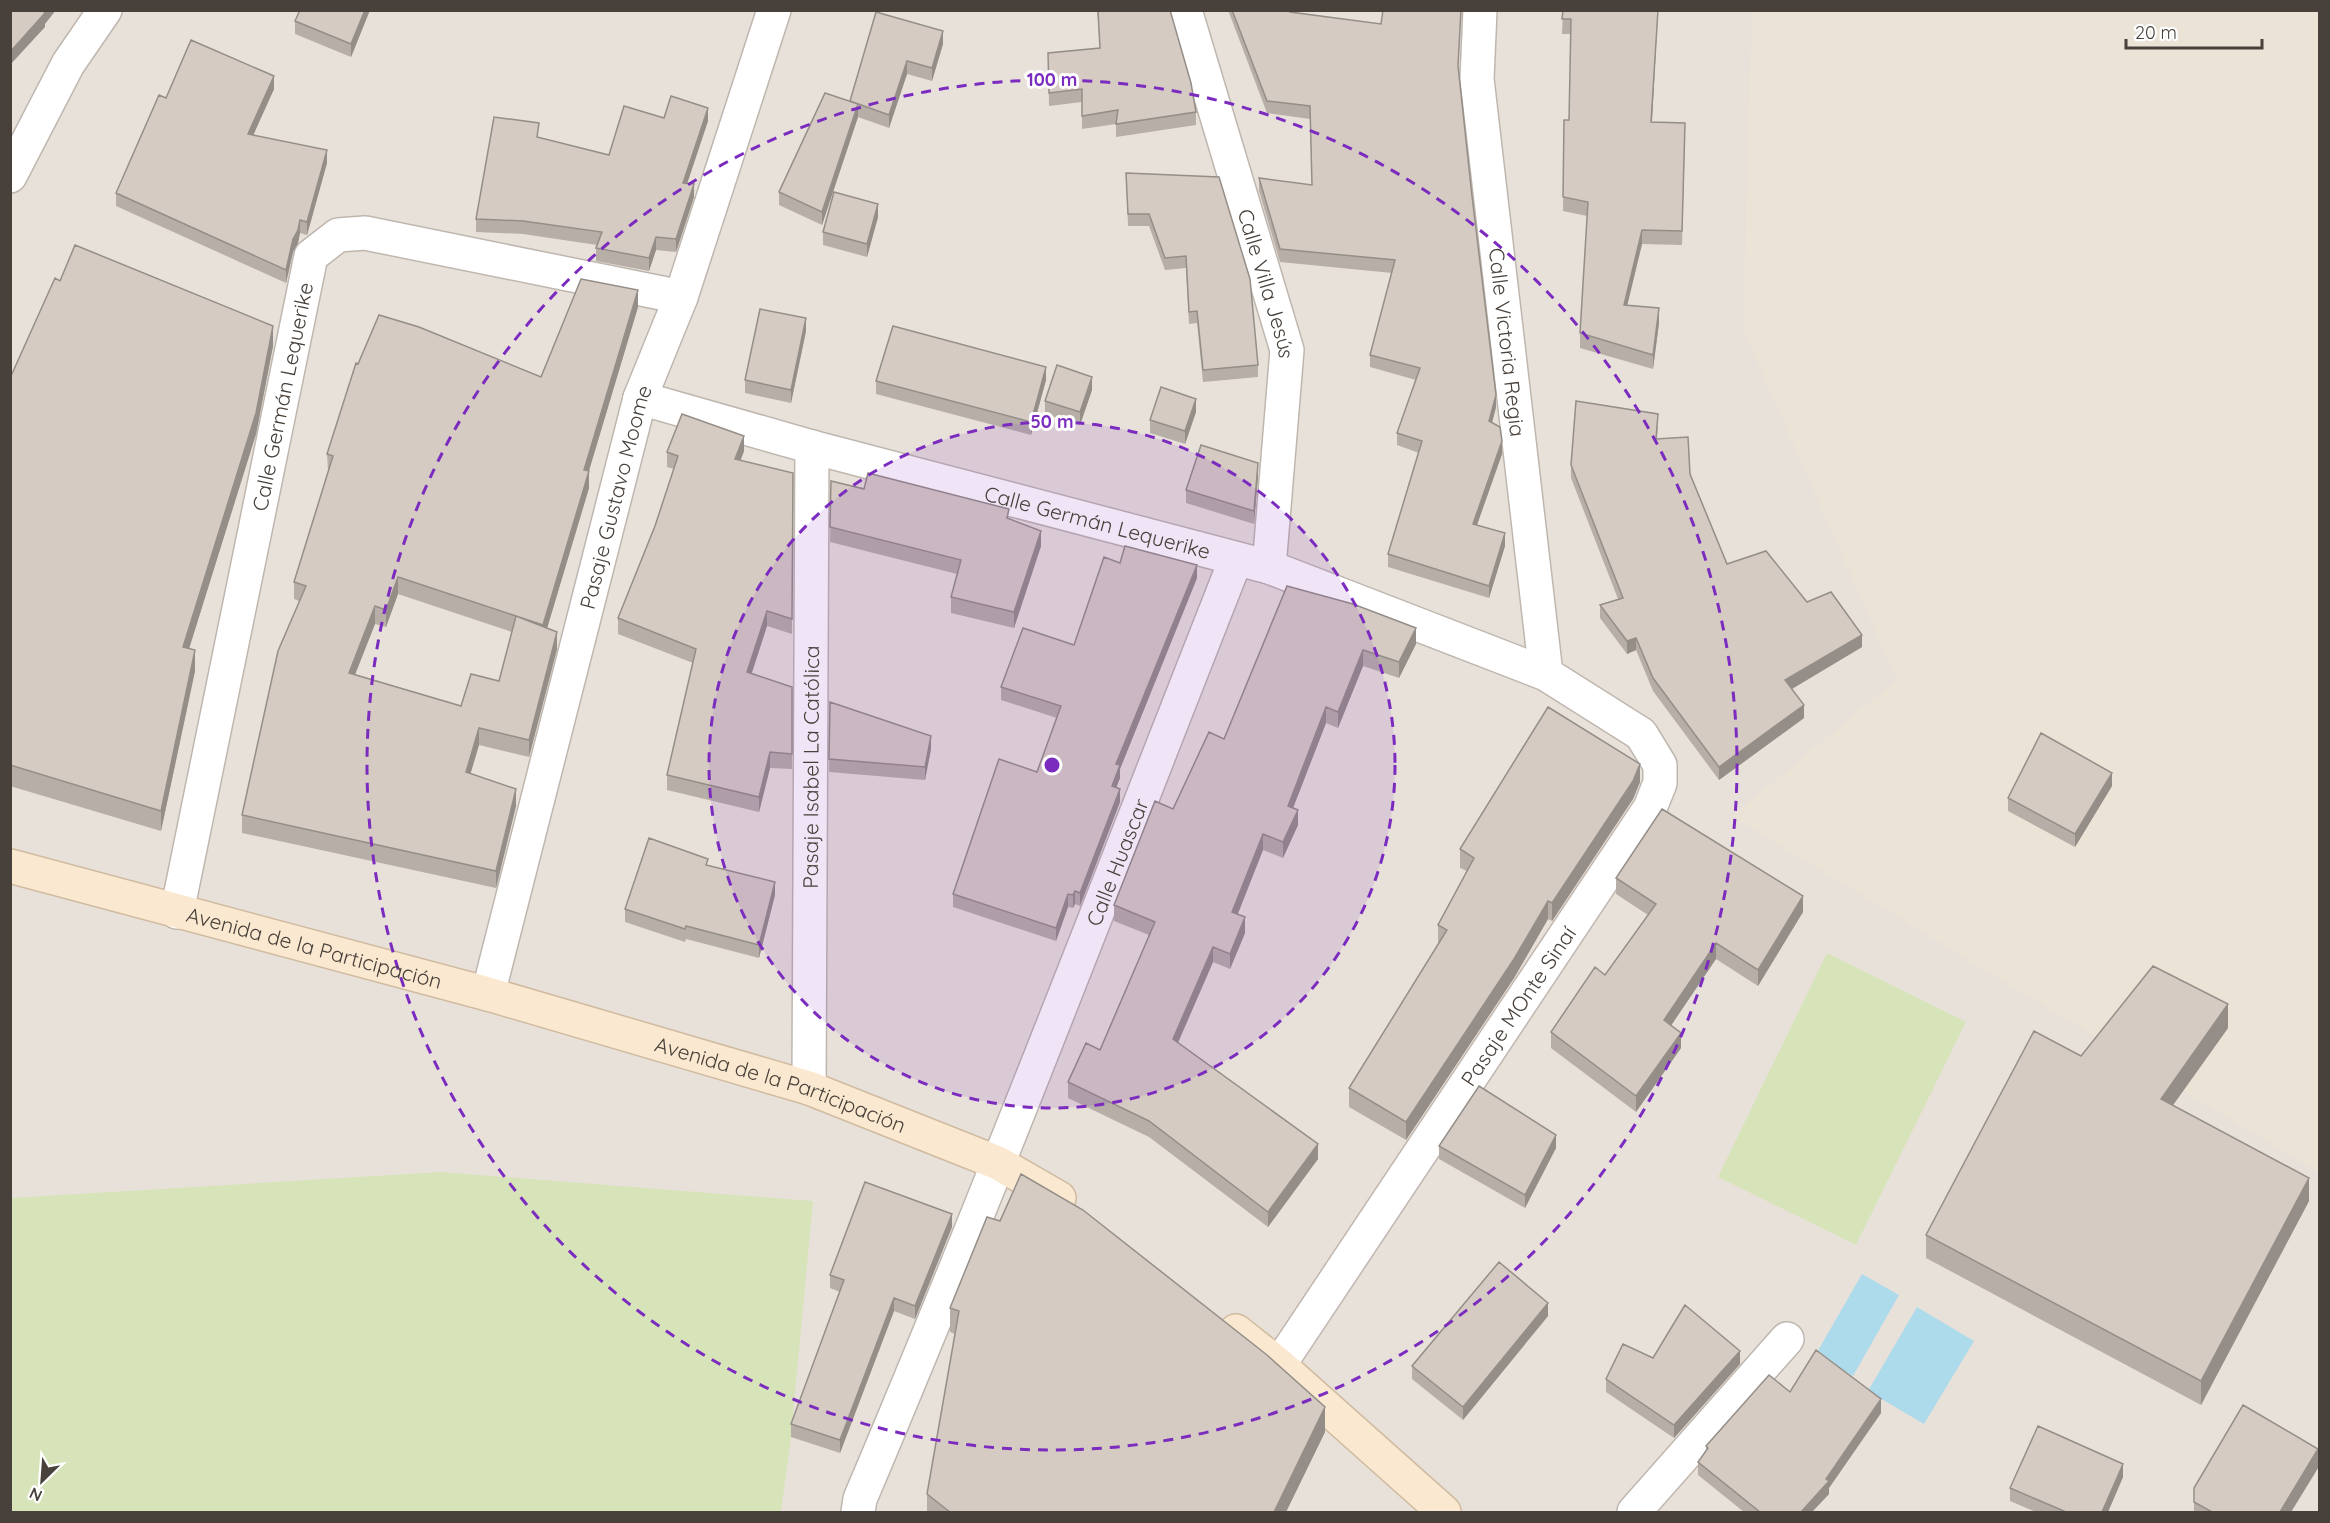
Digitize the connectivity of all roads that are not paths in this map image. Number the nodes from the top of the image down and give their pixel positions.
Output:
1 (105, 10) edge
2 (774, 10) edge
3 (1185, 10) edge
4 (1480, 10) edge
5 (10, 176) edge
6 (681, 297) junction
7 (640, 398) junction
8 (812, 447) junction
9 (1236, 559) junction
10 (1269, 567) junction
11 (1546, 674) junction
12 (10, 866) edge
13 (177, 912) junction
14 (488, 994) junction
15 (809, 1088) junction
16 (998, 1162) junction
17 (1084, 1213) edge
18 (1214, 1314) edge
19 (1787, 1339) dead end
20 (1279, 1365) junction
21 (865, 1508) edge
22 (1444, 1512) edge
23 (1634, 1512) edge

1 - 5 street
2 - 6 street, Pasaje Gustavo Moome
3 - 10 street, Calle Villa Jesús
4 - 11 street, Calle Victoria Regia
6 - 7 street, Pasaje Gustavo Moome
6 - 13 street, Calle Germán Lequerike
7 - 8 street, Calle Germán Lequerike
7 - 14 street, Pasaje Gustavo Moome
8 - 9 street, Calle Germán Lequerike
8 - 15 street, Pasaje Isabel La Católica
9 - 10 street, Calle Germán Lequerike
9 - 16 street, Calle Huascar
10 - 11 street, Calle Germán Lequerike
11 - 20 street, Pasaje MOnte Sinaí
12 - 13 main road, Avenida de la Participación
13 - 14 main road, Avenida de la Participación
14 - 15 main road, Avenida de la Participación
15 - 16 main road, Avenida de la Participación
16 - 17 main road, Avenida de la Participación
16 - 21 street, Calle Huascar
18 - 20 main road
19 - 23 street
20 - 22 main road

